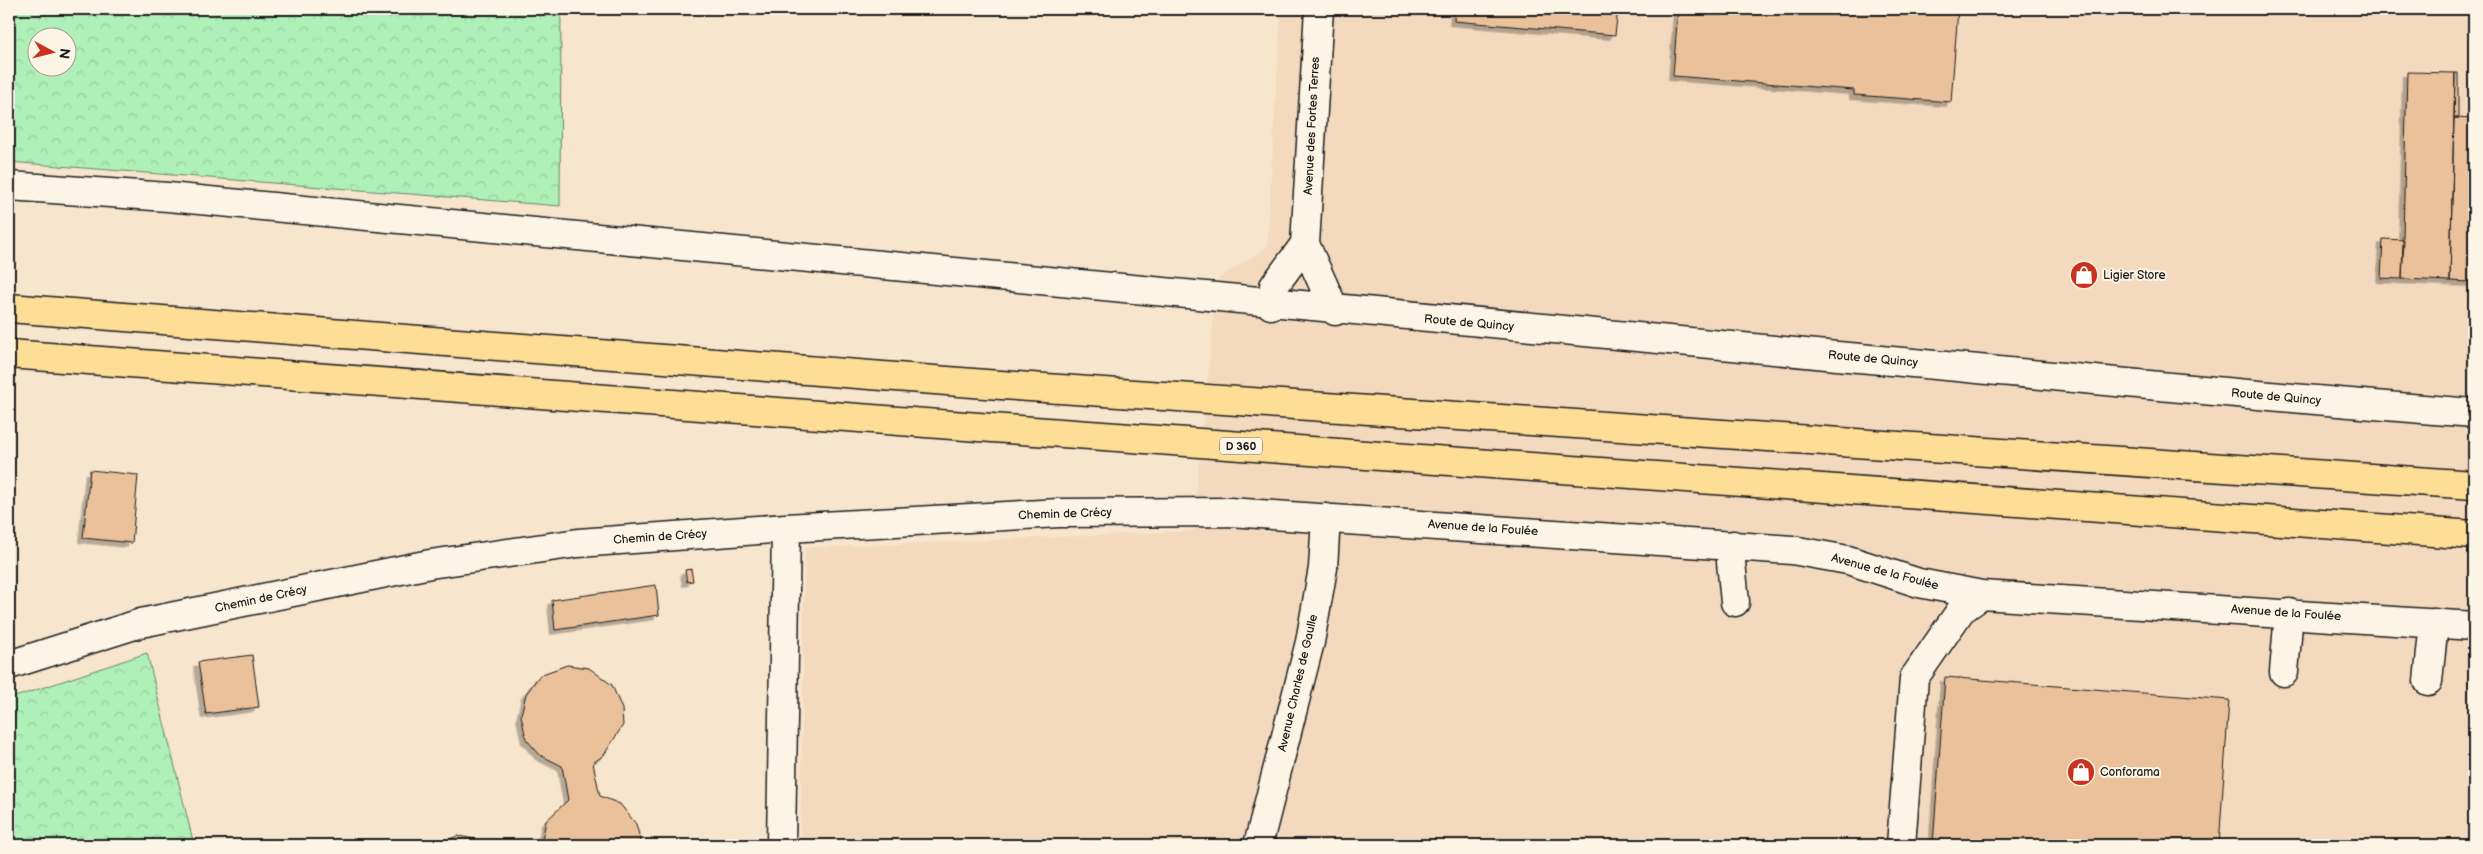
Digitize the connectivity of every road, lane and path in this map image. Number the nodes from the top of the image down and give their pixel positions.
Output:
1 (1318, 9) edge
2 (9, 186) edge
3 (1304, 244) junction
4 (1271, 305) junction
5 (9, 308) edge
6 (1335, 311) junction
7 (9, 354) edge
8 (2474, 412) edge
9 (2474, 485) edge
10 (1326, 518) junction
11 (786, 528) junction
12 (2474, 535) edge
13 (1733, 545) junction
14 (1982, 595) junction
15 (1735, 602) dead end
16 (2289, 613) junction
17 (2434, 623) junction
18 (2474, 626) edge
19 (9, 666) edge
20 (2284, 672) dead end
21 (2428, 682) dead end
22 (781, 845) edge
23 (1258, 845) edge
24 (1901, 845) edge

1 - 3 street, Avenue des Fortes Terres
2 - 4 street, Route de Quincy
3 - 4 street
3 - 6 street, Avenue des Fortes Terres
4 - 6 street, Route de Quincy
5 - 9 highway
6 - 8 street, Route de Quincy
7 - 12 highway, D 360
10 - 11 street, Chemin de Crécy
10 - 13 street, Avenue de la Foulée
10 - 23 street, Avenue Charles de Gaulle
11 - 19 street, Chemin de Crécy
11 - 22 street
13 - 14 street, Avenue de la Foulée
13 - 15 street
14 - 16 street, Avenue de la Foulée
14 - 24 street
16 - 17 street, Avenue de la Foulée
16 - 20 street
17 - 18 street, Avenue de la Foulée
17 - 21 street

